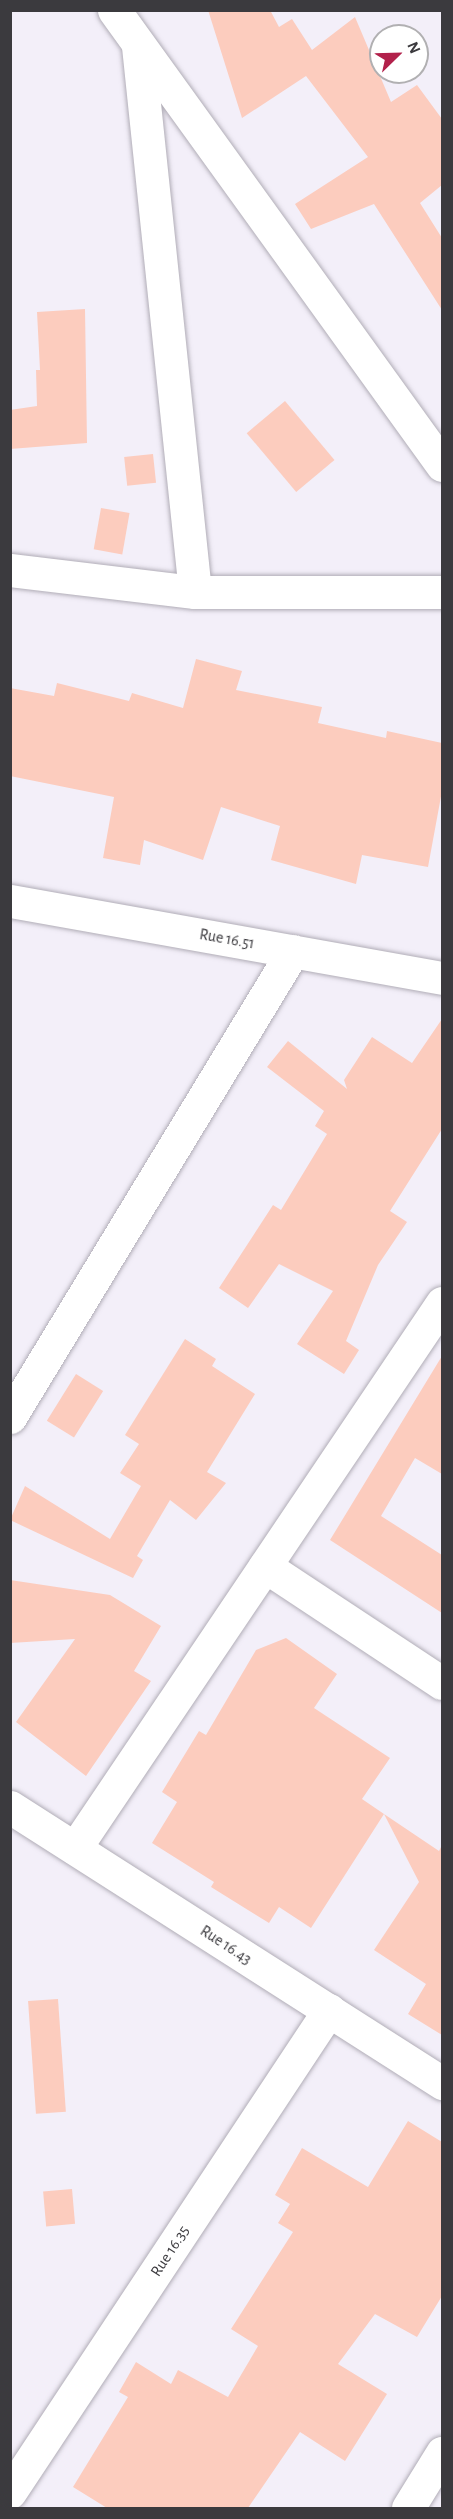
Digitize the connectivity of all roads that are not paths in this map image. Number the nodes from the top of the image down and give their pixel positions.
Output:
1 (114, 10) edge
2 (138, 44) junction
3 (442, 465) edge
4 (10, 570) edge
5 (195, 592) junction
6 (442, 592) edge
7 (10, 901) edge
8 (293, 951) junction
9 (442, 978) edge
10 (442, 1303) edge
11 (10, 1417) edge
12 (265, 1566) junction
13 (442, 1683) edge
14 (10, 1807) edge
15 (75, 1848) junction
16 (329, 2010) junction
17 (442, 2083) edge
18 (442, 2452) edge
19 (10, 2492) edge
20 (408, 2508) edge

1 - 2 street
2 - 3 street
2 - 5 street
4 - 5 street
5 - 6 street
7 - 8 street, Rue 16.51
8 - 9 street, Rue 16.51
8 - 11 street
10 - 12 street
12 - 13 street
12 - 15 street
14 - 15 street, Rue 16.43
15 - 16 street, Rue 16.43
16 - 17 street, Rue 16.43
16 - 19 street, Rue 16.35
18 - 20 street

